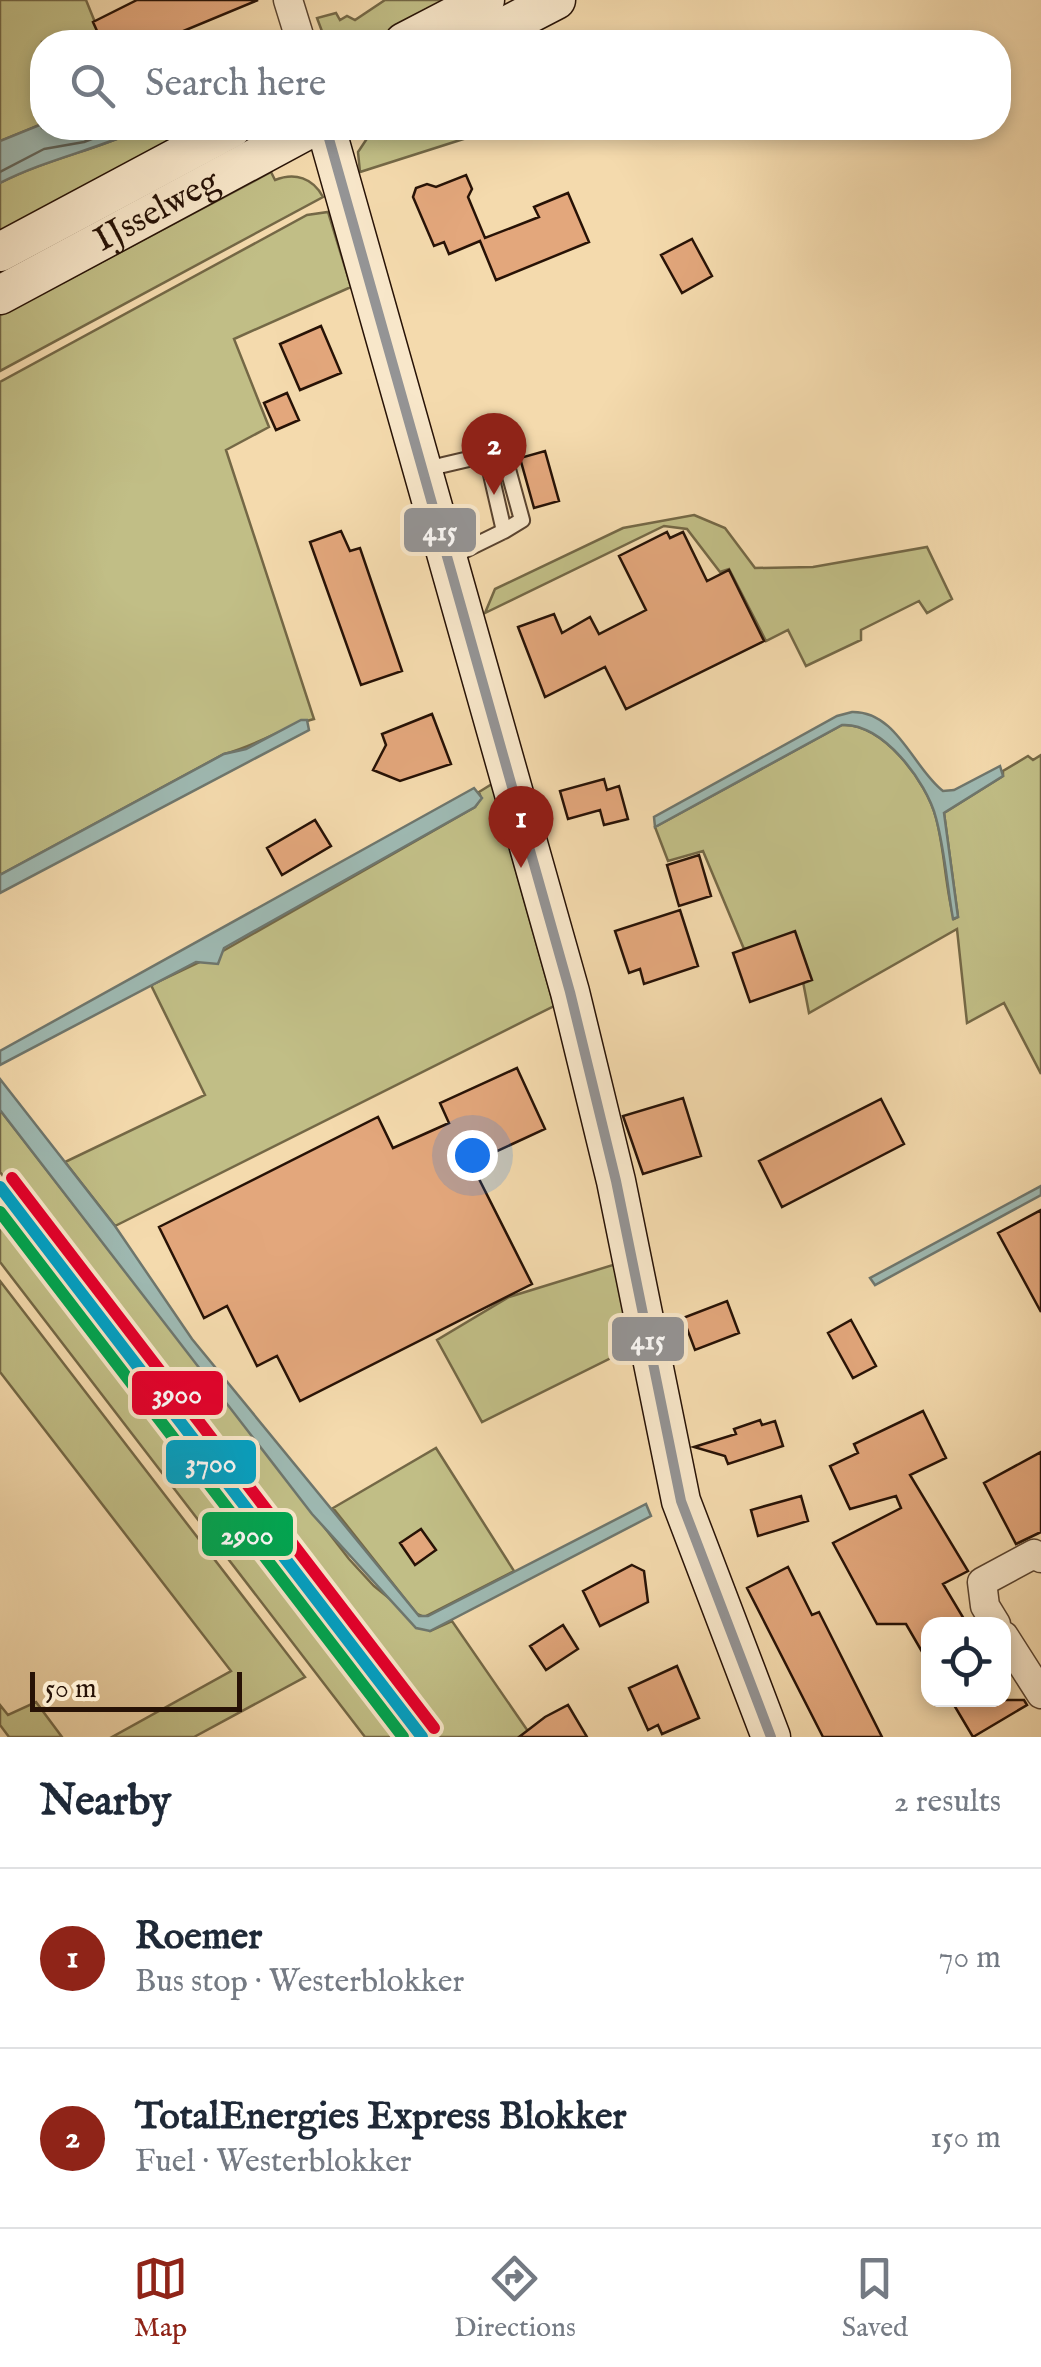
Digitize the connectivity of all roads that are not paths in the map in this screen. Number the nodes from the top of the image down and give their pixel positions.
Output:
1 (288, 0) edge
2 (484, 0) edge
3 (556, 0) edge
4 (297, 30) edge
5 (427, 30) edge
6 (498, 30) edge
7 (210, 140) edge
8 (289, 140) edge
9 (330, 140) edge
10 (0, 252) edge
11 (0, 295) edge
12 (426, 470) junction
13 (450, 557) junction
14 (1041, 1558) edge
15 (992, 1617) edge
16 (1011, 1647) edge
17 (1041, 1694) edge
18 (771, 1737) edge

1 - 4 street
2 - 5 street
3 - 6 street
7 - 10 street, IJsselweg
8 - 11 street, IJsselweg
9 - 12 street
12 - 13 street
12 - 13 lane
13 - 18 street
14 - 15 street
16 - 17 street

